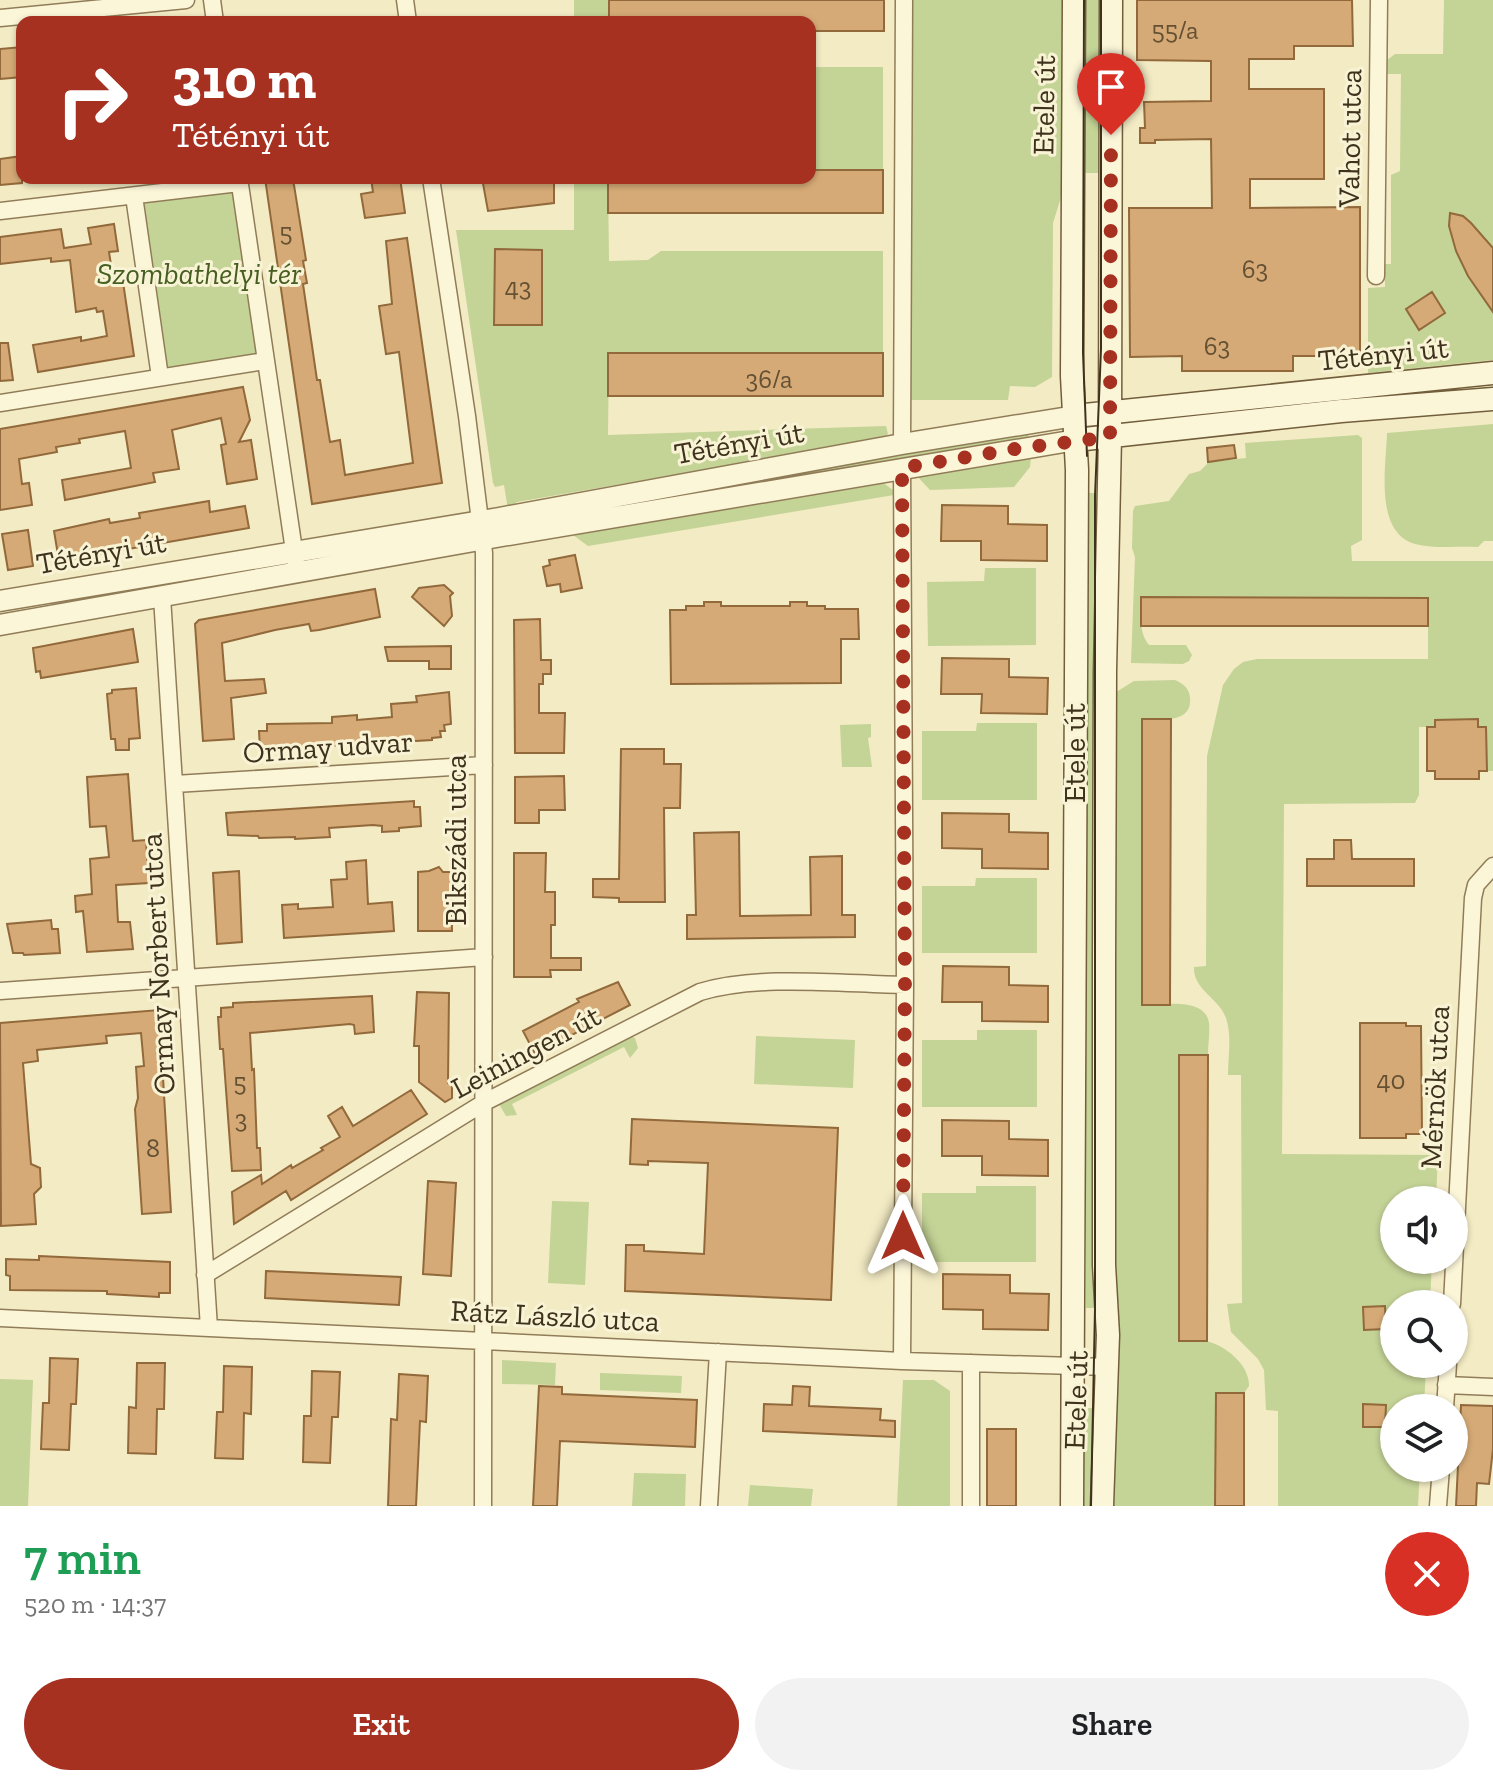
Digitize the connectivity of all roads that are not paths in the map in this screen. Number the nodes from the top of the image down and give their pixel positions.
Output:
1 (186, 0) edge
2 (904, 0) edge
3 (1074, 0) edge
4 (1111, 0) edge
5 (1379, 0) edge
6 (21, 16) edge
7 (218, 184) edge
8 (239, 184) edge
9 (432, 184) edge
10 (134, 196) junction
11 (0, 211) edge
12 (1376, 276) dead end
13 (265, 361) junction
14 (1493, 373) edge
15 (160, 377) junction
16 (1376, 396) junction
17 (1493, 399) edge
18 (0, 403) edge
19 (1110, 411) junction
20 (1075, 416) junction
21 (1110, 437) junction
22 (1076, 440) junction
23 (902, 444) junction
24 (902, 468) junction
25 (481, 530) junction
26 (293, 550) junction
27 (297, 574) junction
28 (162, 597) junction
29 (0, 601) edge
30 (0, 625) edge
31 (484, 765) junction
32 (175, 784) junction
33 (1488, 871) edge
34 (484, 957) junction
35 (187, 978) junction
36 (905, 985) junction
37 (0, 991) edge
38 (485, 1102) junction
39 (205, 1275) junction
40 (1453, 1290) edge
41 (0, 1318) edge
42 (209, 1328) junction
43 (485, 1341) junction
44 (718, 1352) junction
45 (902, 1361) junction
46 (971, 1363) junction
47 (1073, 1367) junction
48 (1108, 1367) junction
49 (1447, 1378) edge
50 (1446, 1385) junction
51 (1493, 1387) edge
52 (1446, 1394) edge
53 (1440, 1482) edge
54 (483, 1506) edge
55 (709, 1506) edge
56 (971, 1506) edge
57 (1072, 1506) edge
58 (1102, 1506) edge
59 (1438, 1506) edge

1 - 6 street
2 - 23 street
3 - 20 main road, Etele út
4 - 19 main road, Etele út
5 - 12 street, Vahot utca
7 - 10 street
8 - 13 street
9 - 25 street, Bikszádi utca
10 - 11 street
10 - 15 street
13 - 15 street
13 - 26 street
14 - 16 main road, Tétényi út
15 - 18 street
16 - 17 main road, Tétényi út
16 - 19 main road, Tétényi út
16 - 21 main road, Tétényi út
19 - 20 main road, Tétényi út
19 - 21 main road, Etele út
20 - 22 main road, Etele út
20 - 23 street, Tétényi út
21 - 22 main road, Tétényi út
21 - 48 main road, Etele út
22 - 24 street, Tétényi út
22 - 47 main road, Etele út
23 - 25 street, Tétényi út
24 - 25 street, Tétényi út
24 - 36 street
25 - 26 street, Tétényi út
25 - 27 street, Tétényi út
25 - 31 street, Bikszádi utca
26 - 27 street
26 - 29 street, Tétényi út
27 - 28 street, Tétényi út
28 - 30 street, Tétényi út
28 - 32 street, Ormay Norbert utca
31 - 32 street, Ormay udvar
31 - 34 street, Bikszádi utca
32 - 35 street, Ormay Norbert utca
33 - 40 street, Mérnök utca
34 - 35 street
34 - 38 street, Bikszádi utca
35 - 37 street
35 - 39 street, Ormay Norbert utca
36 - 38 street, Leiningen út
36 - 45 street
38 - 39 street, Leiningen út
38 - 43 street, Bikszádi utca
39 - 42 street, Ormay Norbert utca
41 - 42 street, Rátz László utca
42 - 43 street, Rátz László utca
43 - 44 street, Rátz László utca
43 - 54 street, Bikszádi utca
44 - 45 street, Rátz László utca
44 - 55 street
45 - 46 street, Rátz László utca
46 - 47 street, Rátz László utca
46 - 56 street
47 - 48 street, Rátz László utca
47 - 57 main road, Etele út
48 - 58 main road, Etele út
49 - 50 street
50 - 51 street
50 - 52 street
53 - 59 street

